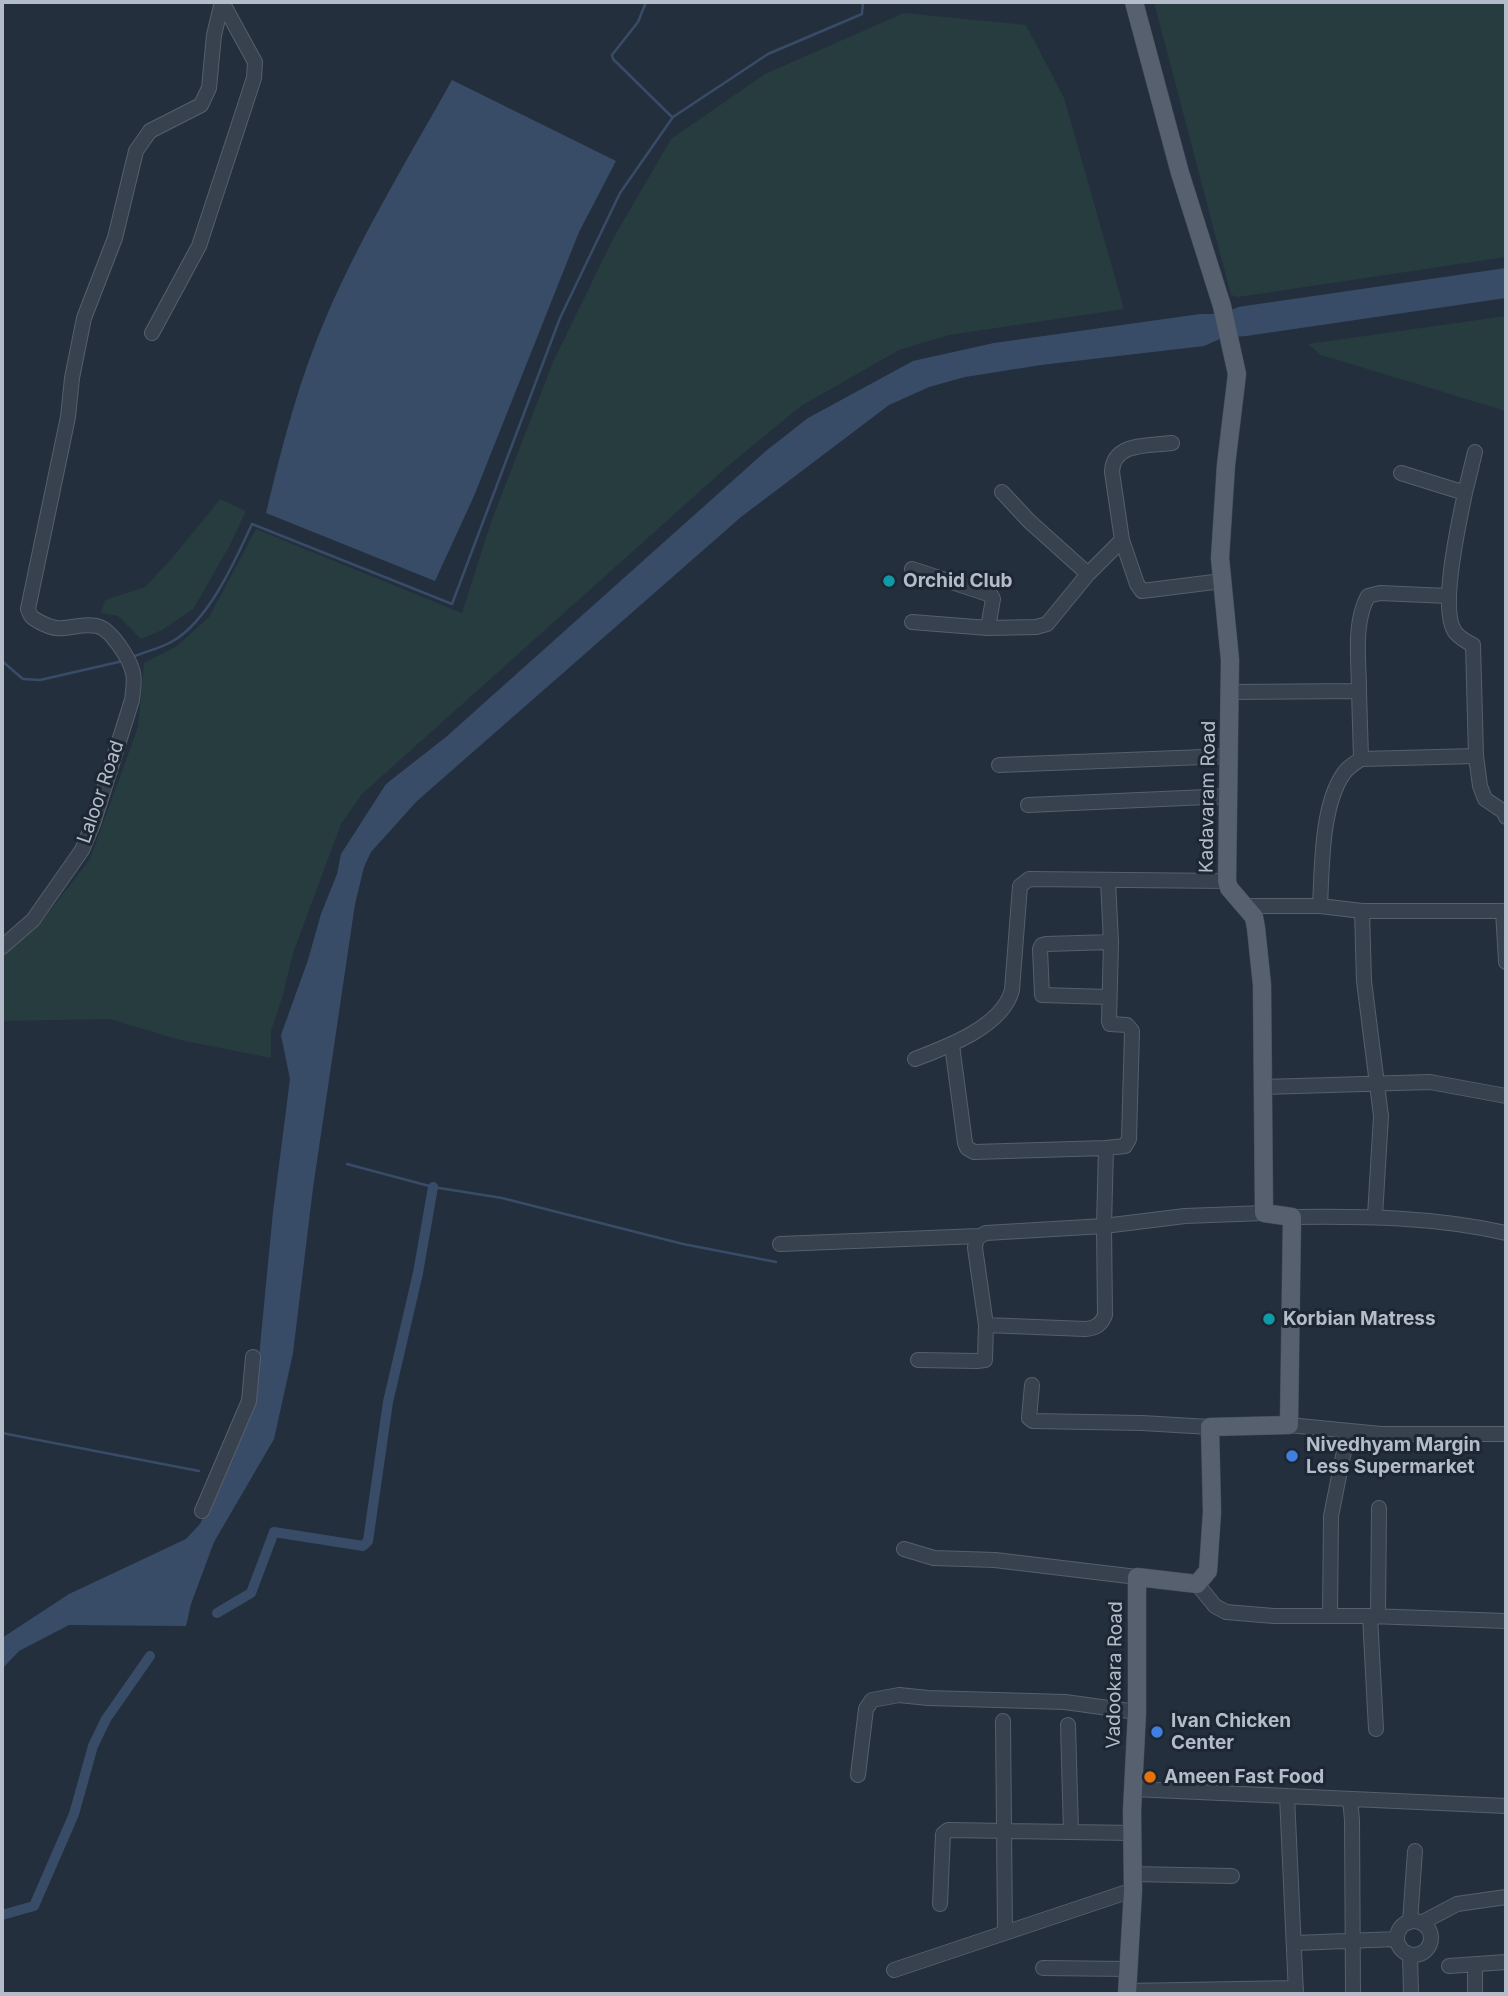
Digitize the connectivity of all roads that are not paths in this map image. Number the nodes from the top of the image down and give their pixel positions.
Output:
1 (222, 2) edge
2 (1134, 2) edge
3 (152, 333) dead end
4 (1172, 443) dead end
5 (1475, 452) dead end
6 (1401, 473) dead end
7 (1002, 492) dead end
8 (1465, 493) junction
9 (1122, 540) junction
10 (912, 569) dead end
11 (1088, 574) junction
12 (1222, 582) junction
13 (1448, 596) junction
14 (912, 622) dead end
15 (988, 628) junction
16 (1359, 691) junction
17 (1230, 692) junction
18 (1229, 756) junction
19 (1476, 756) junction
20 (1361, 759) junction
21 (999, 765) dead end
22 (1229, 796) junction
23 (1028, 805) dead end
24 (1506, 817) edge
25 (1108, 880) junction
26 (1227, 881) junction
27 (1247, 906) junction
28 (1320, 906) junction
29 (1505, 910) edge
30 (1362, 911) junction
31 (1111, 942) junction
32 (2, 947) edge
33 (1506, 962) edge
34 (1109, 997) junction
35 (952, 1045) junction
36 (915, 1059) dead end
37 (1378, 1082) junction
38 (1264, 1087) junction
39 (1506, 1096) edge
40 (1105, 1148) junction
41 (1264, 1213) junction
42 (1376, 1216) junction
43 (1293, 1217) junction
44 (1104, 1226) junction
45 (1506, 1233) edge
46 (979, 1236) junction
47 (780, 1244) dead end
48 (986, 1325) junction
49 (253, 1357) dead end
50 (918, 1360) dead end
51 (1032, 1385) dead end
52 (1289, 1425) junction
53 (1210, 1427) junction
54 (1348, 1431) junction
55 (1506, 1433) edge
56 (1379, 1508) dead end
57 (202, 1511) dead end
58 (904, 1549) dead end
59 (1137, 1577) junction
60 (1197, 1584) junction
61 (1330, 1616) junction
62 (1374, 1616) junction
63 (1506, 1621) edge
64 (1137, 1712) junction
65 (1003, 1721) dead end
66 (1068, 1726) dead end
67 (1376, 1729) dead end
68 (858, 1775) dead end
69 (1133, 1789) junction
70 (1287, 1796) junction
71 (1350, 1799) junction
72 (1506, 1806) edge
73 (1003, 1830) junction
74 (1071, 1832) junction
75 (1132, 1833) junction
76 (1415, 1851) dead end
77 (1232, 1877) dead end
78 (1133, 1882) junction
79 (1506, 1897) edge
80 (940, 1904) dead end
81 (1416, 1922) junction
82 (1005, 1933) junction
83 (1397, 1938) junction
84 (1352, 1940) junction
85 (1295, 1943) junction
86 (1410, 1955) junction
87 (1506, 1962) edge
88 (1475, 1965) junction
89 (1449, 1966) dead end
90 (1043, 1968) dead end
91 (1127, 1969) junction
92 (894, 1970) dead end
93 (1296, 1991) edge
94 (1127, 1992) edge
95 (1353, 1994) edge
96 (1412, 1994) edge
97 (1475, 1994) edge

1 - 3 street
1 - 32 street, Laloor Road
2 - 12 main road, Kadavaram Road
4 - 9 street
5 - 8 street
6 - 8 street
7 - 11 street
8 - 13 street
9 - 11 street
9 - 12 street
10 - 15 street
11 - 15 street
12 - 17 main road, Kadavaram Road
13 - 16 street
13 - 19 street
14 - 15 street
16 - 17 street
16 - 20 street
17 - 18 main road, Kadavaram Road
18 - 21 street
18 - 22 main road, Kadavaram Road
19 - 20 street
19 - 24 street
20 - 28 street
22 - 23 street
22 - 26 main road, Kadavaram Road
25 - 26 street
25 - 31 street
25 - 35 street
26 - 27 main road, Kadavaram Road
27 - 28 street
27 - 38 main road, Kadavaram Road
28 - 30 street
29 - 30 street
29 - 33 street
30 - 37 street
31 - 34 street
31 - 34 street
34 - 40 street
35 - 36 street
35 - 40 street
37 - 38 street
37 - 39 street
37 - 42 street
38 - 41 main road, Kadavaram Road
40 - 44 street
41 - 43 main road
41 - 44 street
42 - 43 street
42 - 45 street
43 - 52 main road
44 - 46 street
44 - 48 street
46 - 47 street
46 - 48 street
48 - 50 street
49 - 57 street
51 - 53 street
52 - 53 main road
52 - 54 street
53 - 60 main road
54 - 55 street
54 - 61 street
56 - 62 street
58 - 59 street
59 - 60 main road, Vadookara Road
59 - 64 main road, Vadookara Road
60 - 61 street
61 - 62 street
62 - 63 street
62 - 67 street
64 - 68 street
64 - 69 main road, Vadookara Road
65 - 73 street
66 - 74 street
69 - 70 street
69 - 75 main road, Vadookara Road
70 - 71 street
70 - 85 street
71 - 72 street
71 - 84 street
73 - 74 street
73 - 80 street
73 - 82 street
74 - 75 street
75 - 78 main road, Vadookara Road
76 - 81 street
77 - 78 street
78 - 82 street
78 - 91 main road, Vadookara Road
79 - 81 street
81 - 83 street
81 - 86 street
82 - 92 street
83 - 84 street
83 - 86 street
84 - 85 street
84 - 95 street
85 - 93 street
86 - 96 street
87 - 88 street
88 - 89 street
88 - 97 street
90 - 91 street
91 - 94 main road, Vadookara Road
93 - 94 street

